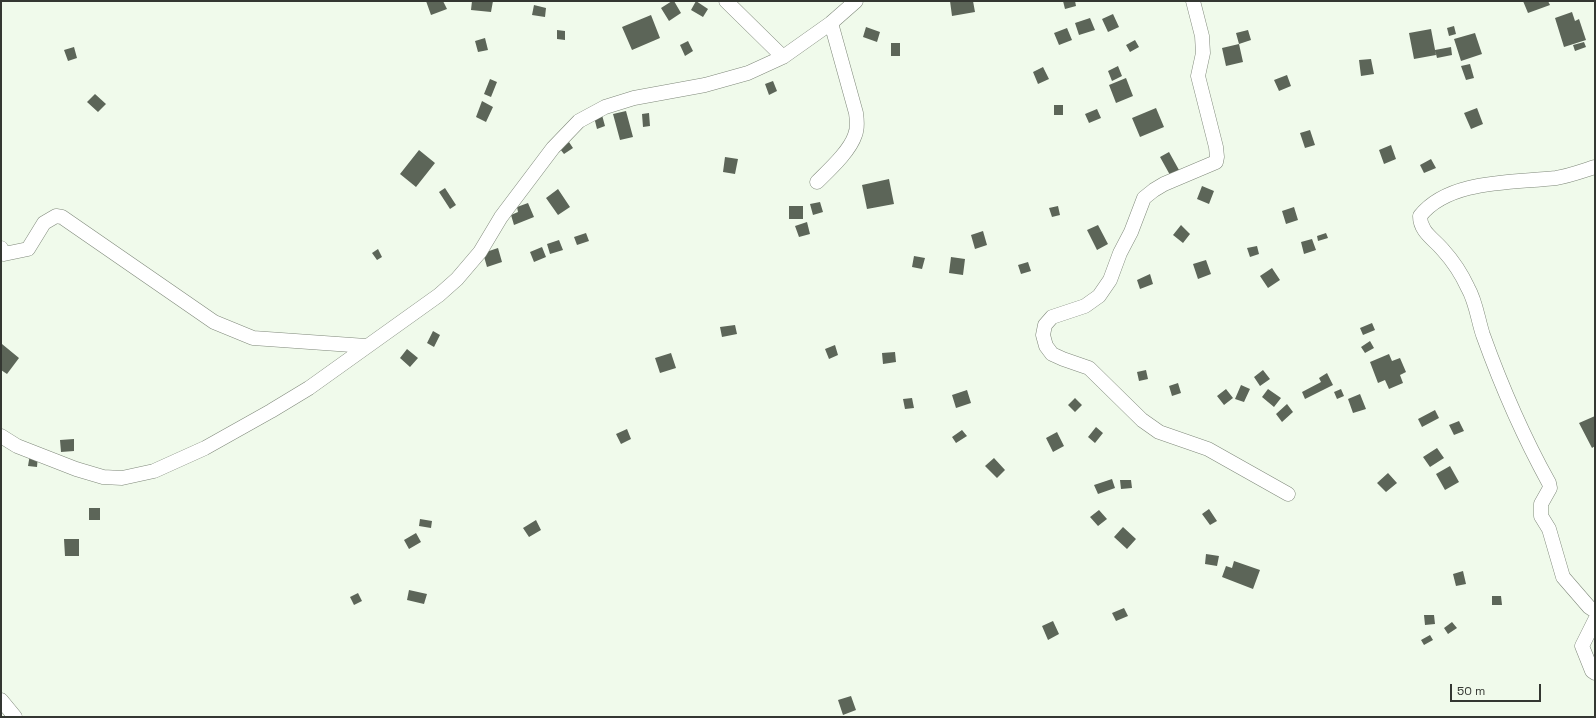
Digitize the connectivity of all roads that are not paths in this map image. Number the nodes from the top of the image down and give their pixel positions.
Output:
1 (726, 1) edge
2 (856, 1) edge
3 (1193, 1) edge
4 (831, 23) junction
5 (783, 57) junction
6 (1595, 167) edge
7 (817, 182) dead end
8 (1, 248) edge
9 (366, 346) junction
10 (1, 436) edge
11 (1288, 494) dead end
12 (1595, 611) edge
13 (1595, 620) edge
14 (1595, 673) edge
15 (1, 700) edge
16 (15, 717) edge

1 - 5 street
2 - 4 street
3 - 11 street
4 - 5 street
4 - 7 street
5 - 9 street
6 - 12 street
8 - 9 street
9 - 10 street
13 - 14 street
15 - 16 street

